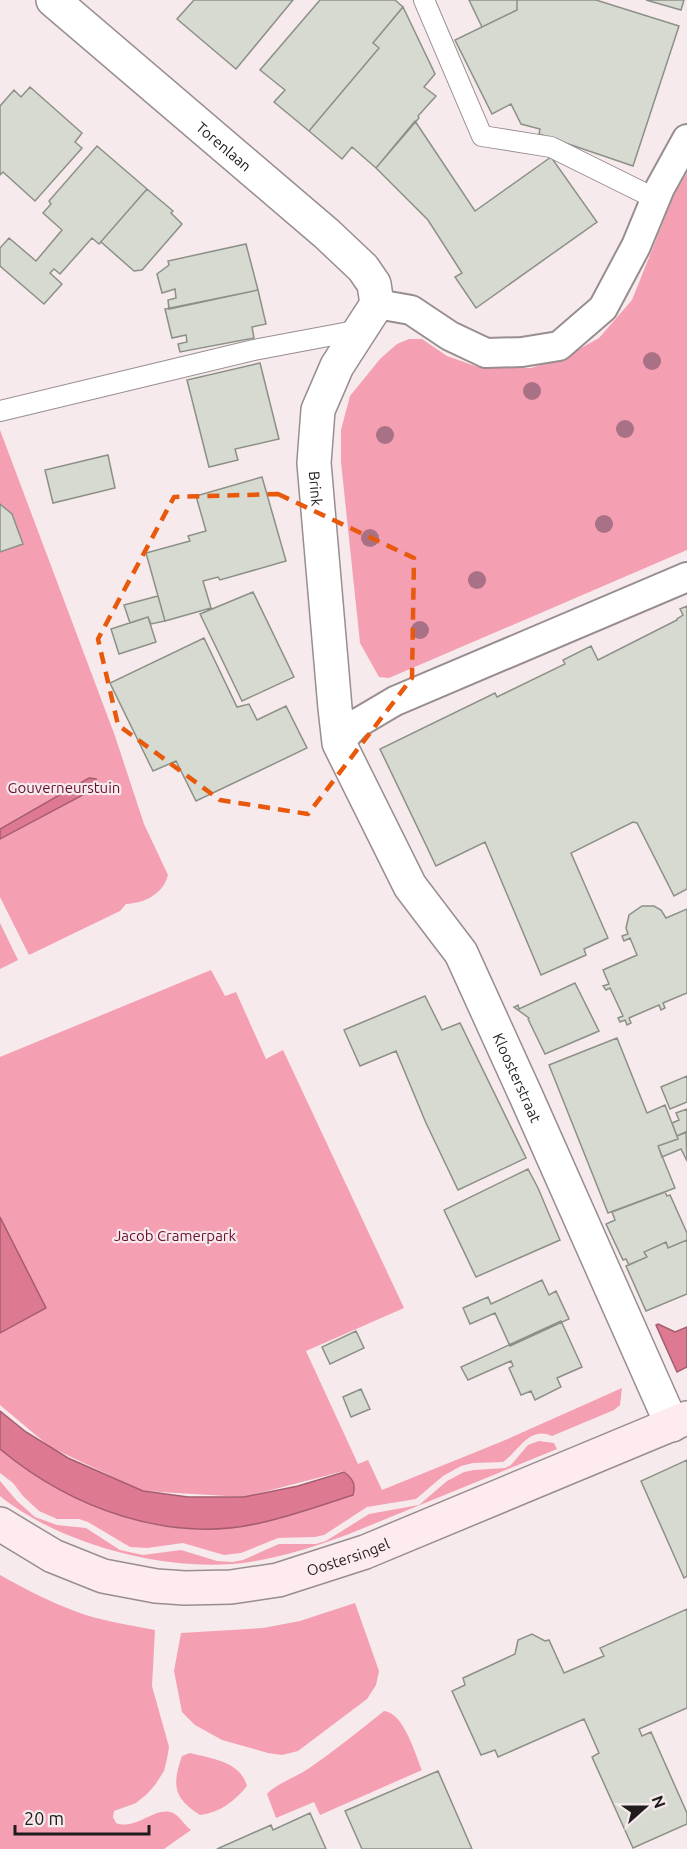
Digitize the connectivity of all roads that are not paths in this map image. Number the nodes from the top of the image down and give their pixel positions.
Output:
1 (53, 0) edge
2 (424, 0) edge
3 (687, 139) edge
4 (656, 200) junction
5 (368, 317) junction
6 (0, 411) edge
7 (687, 577) edge
8 (339, 743) junction
9 (679, 1421) edge
10 (0, 1524) edge

1 - 5 street, Torenlaan
2 - 4 lane
3 - 4 street
4 - 5 street
5 - 6 lane
5 - 8 street, Brink
7 - 8 street
8 - 9 street, Kloosterstraat
9 - 10 main road, Oostersingel

